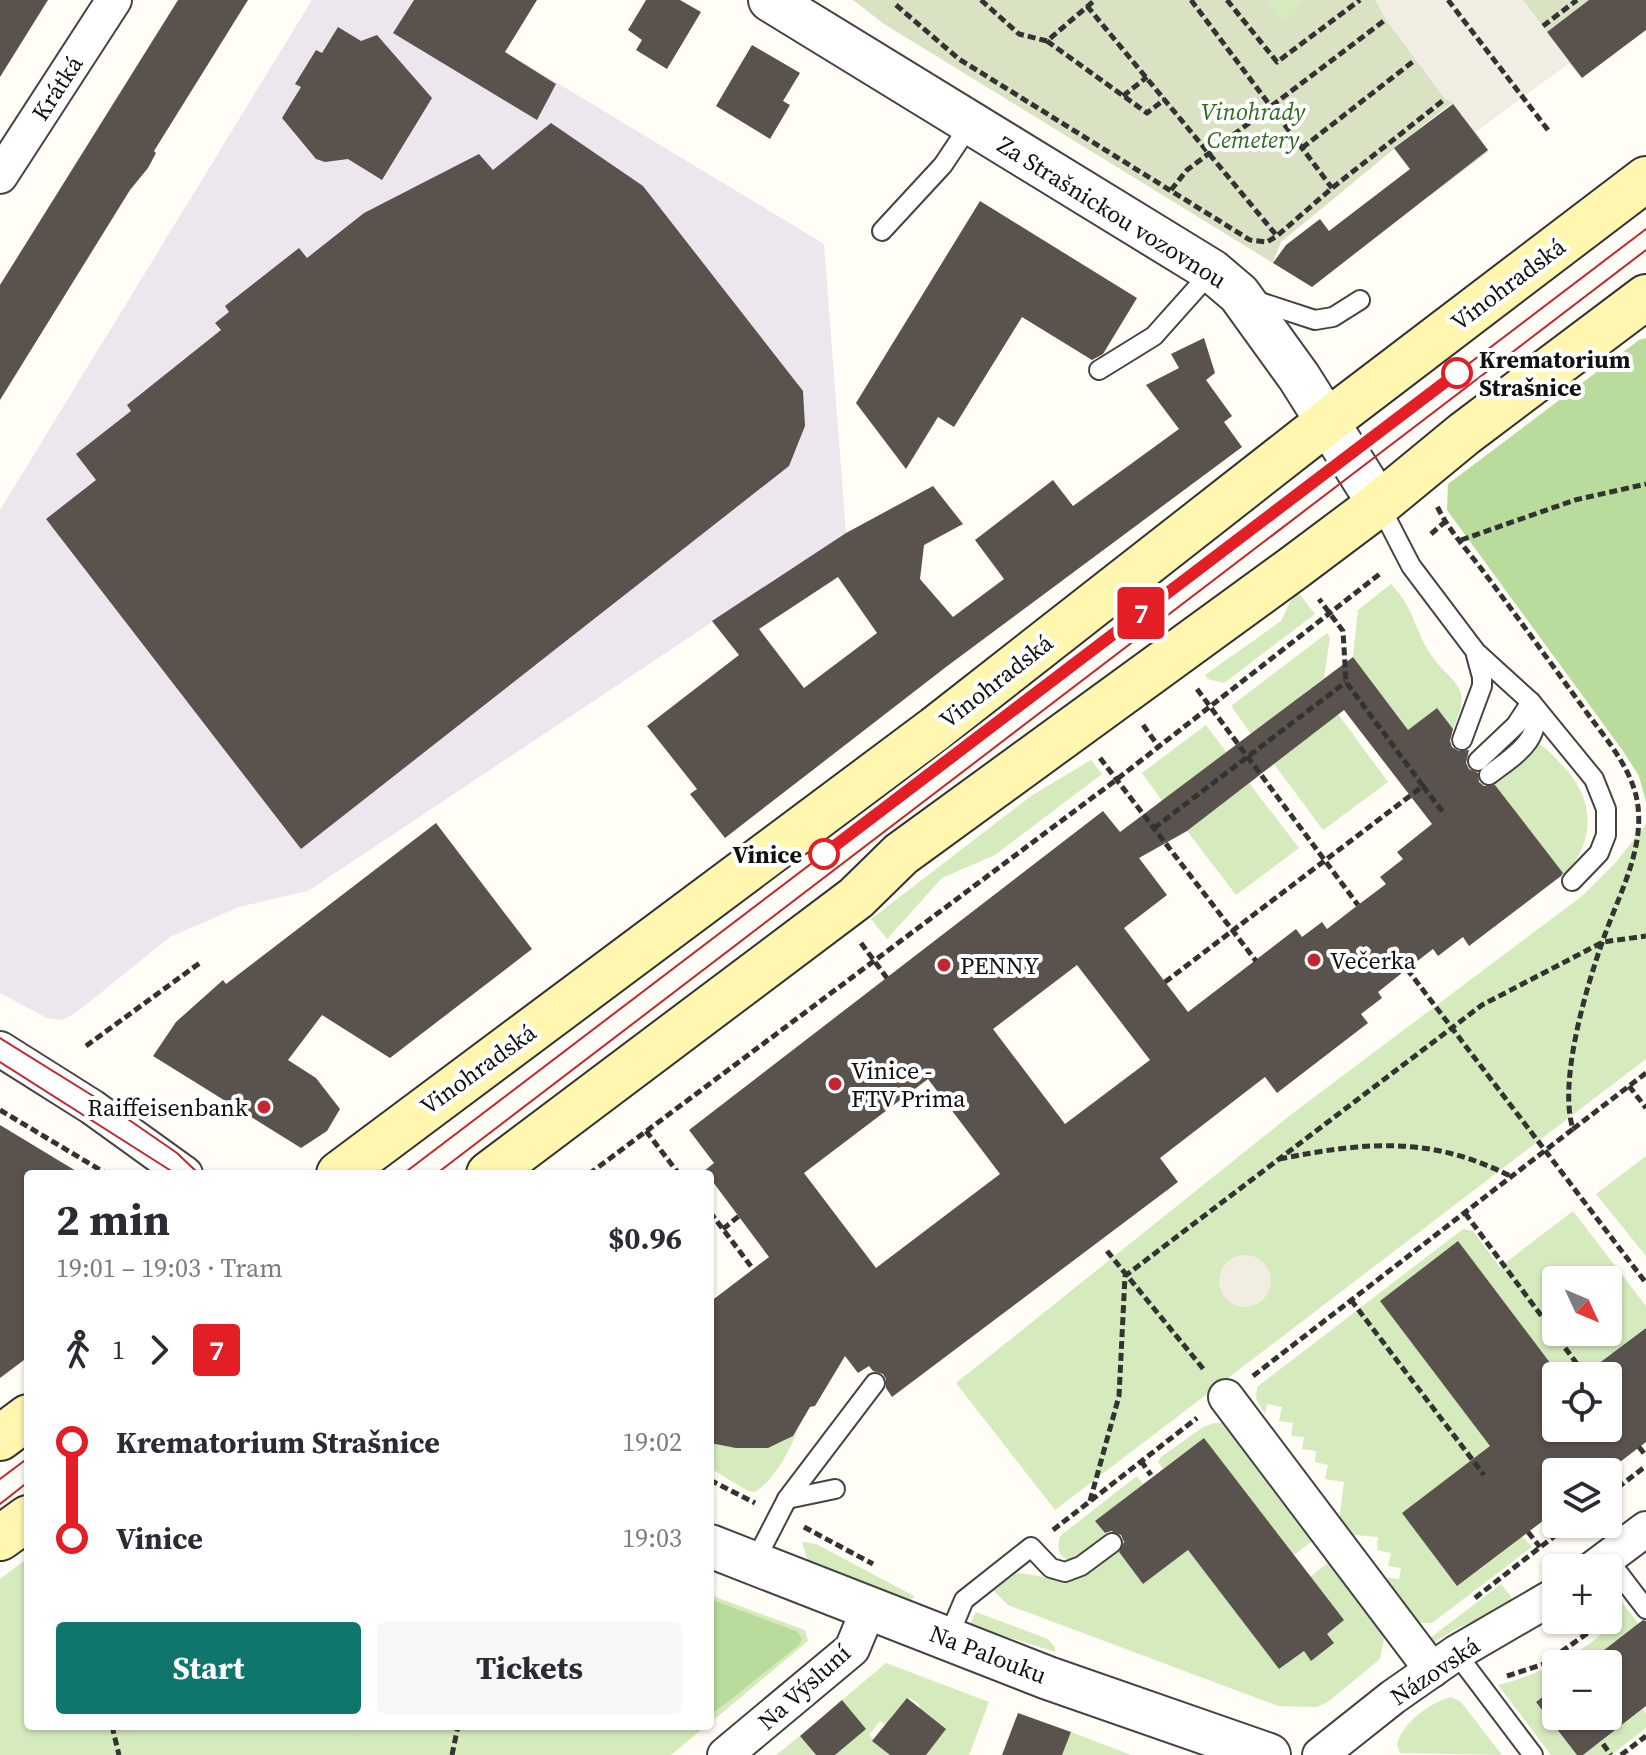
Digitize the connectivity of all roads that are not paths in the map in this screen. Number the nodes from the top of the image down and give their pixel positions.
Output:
1 (114, 0) edge
2 (770, 0) edge
3 (809, 12) edge
4 (971, 123) junction
5 (0, 176) edge
6 (1646, 179) edge
7 (882, 231) dead end
8 (1226, 282) junction
9 (1646, 297) edge
10 (1360, 300) dead end
11 (1099, 370) dead end
12 (1327, 422) junction
13 (1379, 504) junction
14 (1476, 652) junction
15 (1531, 702) junction
16 (1462, 740) dead end
17 (1483, 768) dead end
18 (1572, 881) dead end
19 (0, 1049) edge
20 (179, 1170) edge
21 (344, 1170) edge
22 (494, 1170) edge
23 (875, 1383) dead end
24 (1226, 1397) road end
25 (24, 1420) edge
26 (0, 1438) edge
27 (835, 1489) dead end
28 (782, 1506) junction
29 (24, 1521) edge
30 (1646, 1529) edge
31 (0, 1538) edge
32 (1112, 1543) dead end
33 (714, 1548) edge
34 (1612, 1554) edge
35 (753, 1565) junction
36 (1622, 1585) edge
37 (1542, 1603) edge
38 (869, 1608) junction
39 (1646, 1609) edge
40 (948, 1638) junction
41 (1444, 1662) junction
42 (725, 1755) edge
43 (1269, 1755) edge
44 (1320, 1755) edge
45 (1533, 1755) edge

1 - 5 street, Krátká
2 - 3 street, Za Strašnickou vozovnou
3 - 4 street, Za Strašnickou vozovnou
4 - 7 lane
4 - 8 street, Za Strašnickou vozovnou
6 - 12 main road, Vinohradská
8 - 10 lane
8 - 11 lane
8 - 12 street, Za Strašnickou vozovnou
9 - 13 main road
12 - 13 street, Za Strašnickou vozovnou
12 - 21 main road, Vinohradská
13 - 14 lane
13 - 22 main road
14 - 15 lane
14 - 16 lane
15 - 17 lane
15 - 18 lane
19 - 20 street
23 - 28 lane
24 - 41 street
25 - 26 main road
27 - 28 lane
28 - 35 lane
29 - 31 main road
30 - 34 street
32 - 40 lane
33 - 35 street, Na Palouku
35 - 38 street, Na Palouku
36 - 39 lane
37 - 41 street, Názovská
38 - 40 street, Na Palouku
38 - 42 street, Na Výsluní
40 - 43 street, Na Palouku
41 - 44 street, Názovská
41 - 45 lane

